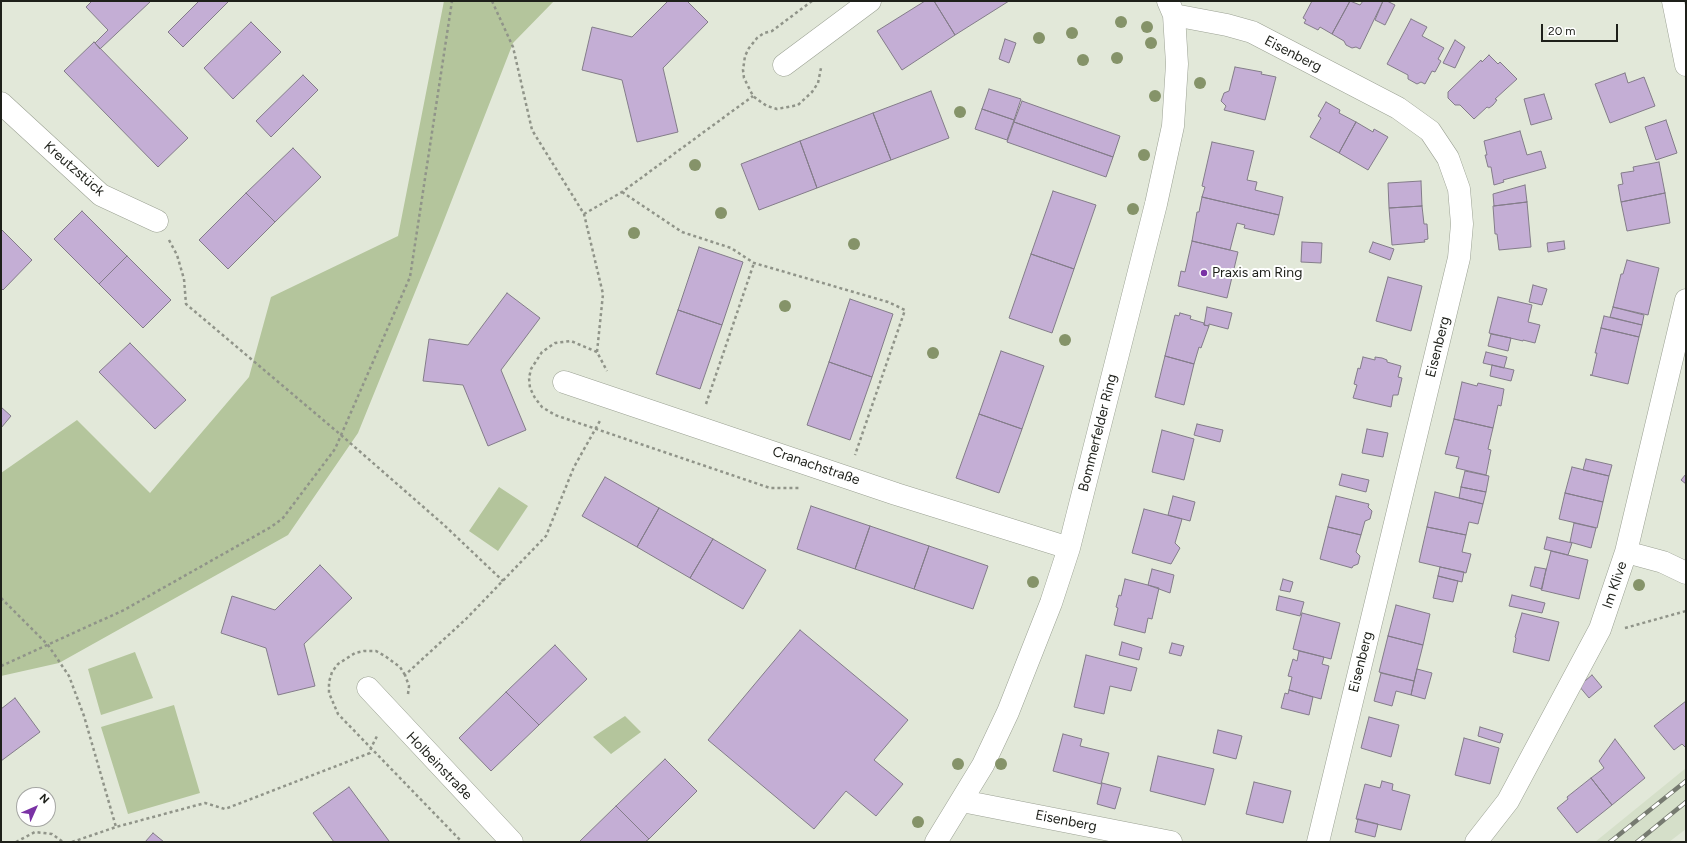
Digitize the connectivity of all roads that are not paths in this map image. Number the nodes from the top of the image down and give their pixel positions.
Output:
1 (870, 1) edge
2 (1673, 1) edge
3 (1171, 8) edge
4 (784, 65) dead end
5 (1686, 66) edge
6 (1, 103) edge
7 (157, 221) road end
8 (1686, 300) edge
9 (564, 382) dead end
10 (1069, 548) junction
11 (1626, 552) junction
12 (1686, 573) edge
13 (368, 688) dead end
14 (962, 801) junction
15 (512, 842) edge
16 (936, 842) edge
17 (1171, 842) edge
18 (1318, 842) edge
19 (1476, 842) edge

1 - 4 street
2 - 5 street
3 - 10 street, Bommerfelder Ring
3 - 18 street, Eisenberg
6 - 7 street, Kreutzstück
8 - 11 street, Im Klive
9 - 10 street, Cranachstraße
10 - 14 street, Bommerfelder Ring
11 - 12 street
11 - 19 street, Im Klive
13 - 15 street, Holbeinstraße
14 - 16 street, Bommerfelder Ring
14 - 17 street, Eisenberg

